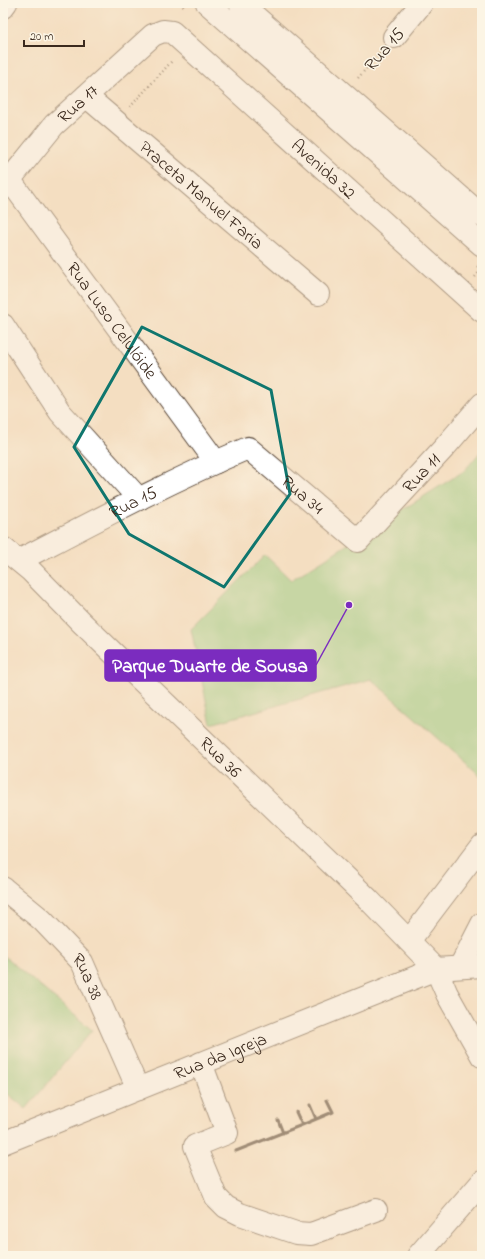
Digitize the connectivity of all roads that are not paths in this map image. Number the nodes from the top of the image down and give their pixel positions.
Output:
1 (6, 3) edge
2 (207, 3) edge
3 (240, 3) edge
4 (422, 3) edge
5 (3, 7) edge
6 (163, 31) joint
7 (394, 37) road end
8 (86, 96) junction
9 (6, 183) edge
10 (482, 216) edge
11 (482, 245) edge
12 (318, 294) dead end
13 (482, 311) edge
14 (3, 325) edge
15 (482, 404) edge
16 (248, 448) joint
17 (216, 462) junction
18 (139, 499) junction
19 (358, 541) joint
20 (11, 554) edge
21 (482, 845) edge
22 (3, 888) edge
23 (482, 924) edge
24 (409, 941) junction
25 (482, 966) edge
26 (460, 967) junction
27 (436, 969) junction
28 (482, 1056) edge
29 (201, 1063) junction
30 (138, 1089) junction
31 (3, 1142) edge
32 (482, 1182) edge
33 (376, 1210) dead end
34 (418, 1256) edge

1 - 5 street
2 - 11 street
3 - 10 street
4 - 7 street, Rua 15
6 - 8 street, Rua 17
6 - 13 street, Avenida 32
8 - 9 street, Rua 17
8 - 12 street, Praceta Manuel Faria
9 - 17 street, Rua Luso Celulóide
14 - 18 street
15 - 19 street, Rua 11
16 - 17 street, Rua 15
16 - 19 street, Rua 34
17 - 18 street, Rua 15
18 - 20 street, Rua 15
20 - 24 street, Rua 36
21 - 24 street
22 - 30 street, Rua 38
23 - 26 street
24 - 27 street, Rua 36
25 - 26 street, Rua da Igreja
26 - 27 street, Rua da Igreja
27 - 28 street
27 - 29 street, Rua da Igreja
29 - 30 street, Rua da Igreja
29 - 33 street
30 - 31 street, Rua da Igreja
32 - 34 street

